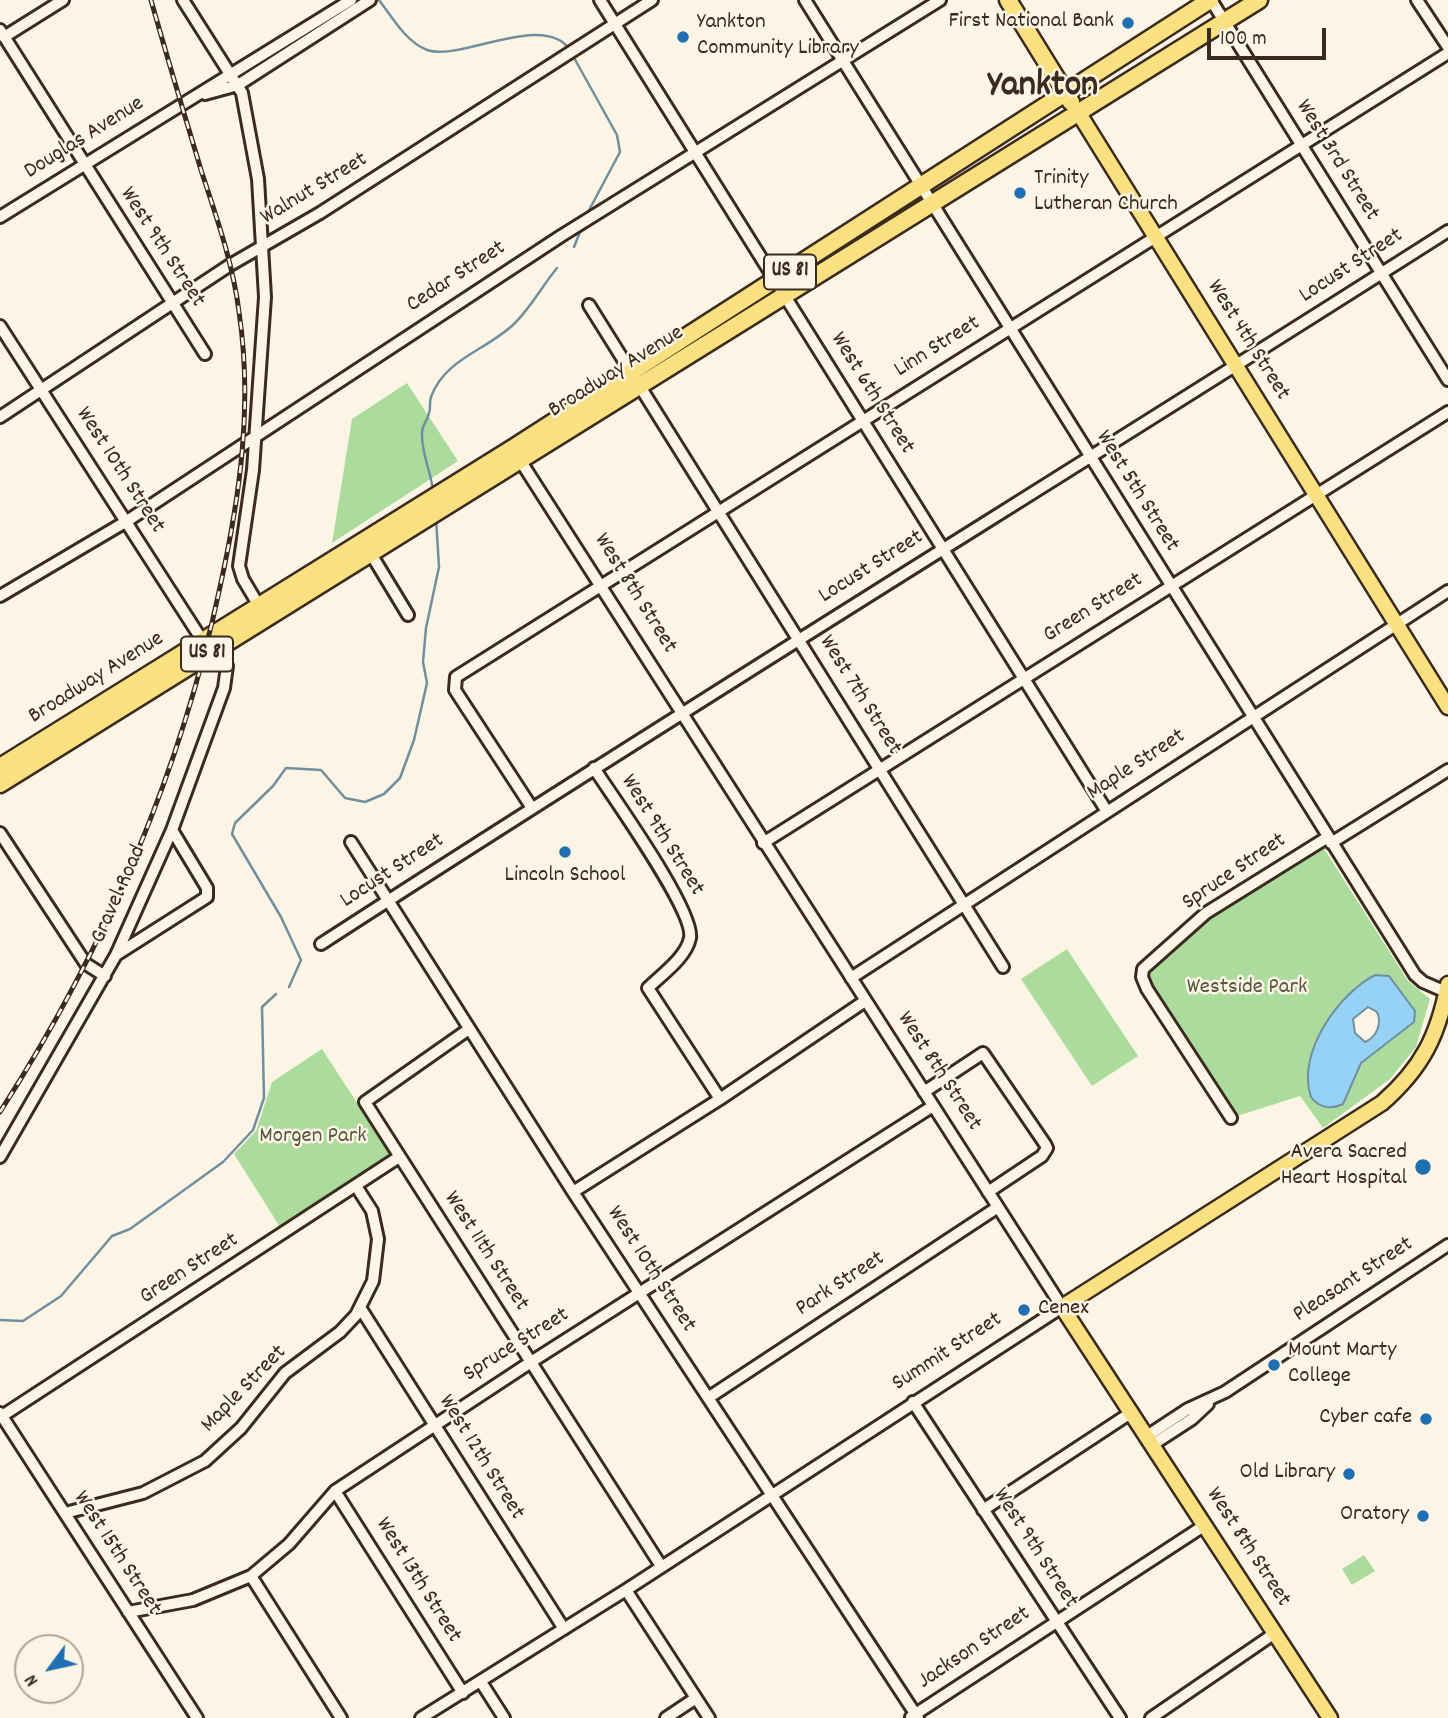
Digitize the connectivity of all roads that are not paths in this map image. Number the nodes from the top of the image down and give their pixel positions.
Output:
1 (63, 0) edge
2 (183, 0) edge
3 (351, 0) edge
4 (600, 0) edge
5 (652, 0) edge
6 (805, 0) edge
7 (940, 0) edge
8 (1008, 0) edge
9 (1211, 0) edge
10 (1259, 0) edge
11 (1417, 0) edge
12 (366, 3) edge
13 (1224, 21) junction
14 (614, 23) junction
15 (2, 33) edge
16 (1448, 47) edge
17 (1448, 53) edge
18 (843, 61) junction
19 (230, 74) junction
20 (238, 85) junction
21 (1066, 93) junction
22 (193, 98) junction
23 (1078, 113) junction
24 (1301, 145) junction
25 (695, 153) junction
26 (83, 164) junction
27 (920, 184) junction
28 (931, 202) junction
29 (0, 217) edge
30 (1448, 231) edge
31 (1154, 236) junction
32 (261, 247) junction
33 (1381, 274) junction
34 (780, 288) junction
35 (172, 302) junction
36 (589, 305) dead end
37 (0, 326) edge
38 (1009, 328) junction
39 (205, 354) dead end
40 (1237, 366) junction
41 (635, 379) junction
42 (1448, 380) edge
43 (43, 391) junction
44 (1448, 412) edge
45 (0, 417) edge
46 (862, 420) junction
47 (257, 435) junction
48 (517, 455) junction
49 (1089, 457) junction
50 (1316, 494) junction
51 (718, 511) junction
52 (127, 521) junction
53 (366, 547) junction
54 (942, 548) junction
55 (601, 585) junction
56 (1170, 586) junction
57 (1448, 591) edge
58 (0, 596) edge
59 (262, 611) junction
60 (408, 615) dead end
61 (1397, 624) junction
62 (798, 639) junction
63 (212, 640) junction
64 (1024, 678) junction
65 (1448, 707) edge
66 (682, 714) junction
67 (1253, 716) junction
68 (0, 767) edge
69 (594, 768) junction
70 (879, 768) junction
71 (1448, 770) edge
72 (0, 784) edge
73 (532, 807) junction
74 (1106, 810) junction
75 (172, 830) junction
76 (0, 833) edge
77 (1329, 840) junction
78 (351, 842) dead end
79 (763, 843) junction
80 (387, 901) junction
81 (963, 905) junction
82 (321, 944) dead end
83 (116, 955) junction
84 (1003, 967) dead end
85 (104, 976) junction
86 (851, 978) junction
87 (1447, 988) edge
88 (865, 1001) junction
89 (469, 1029) junction
90 (924, 1092) junction
91 (720, 1099) junction
92 (933, 1106) junction
93 (1231, 1118) dead end
94 (0, 1157) edge
95 (399, 1157) junction
96 (356, 1186) junction
97 (573, 1192) junction
98 (988, 1192) junction
99 (998, 1207) junction
100 (1448, 1245) edge
101 (640, 1294) junction
102 (1062, 1307) junction
103 (361, 1310) junction
104 (531, 1362) junction
105 (708, 1398) junction
106 (913, 1402) junction
107 (1132, 1412) junction
108 (1, 1414) edge
109 (433, 1424) junction
110 (1150, 1441) junction
111 (335, 1491) junction
112 (772, 1493) junction
113 (984, 1510) junction
114 (65, 1513) junction
115 (1205, 1525) junction
116 (661, 1566) junction
117 (251, 1576) junction
118 (626, 1590) junction
119 (128, 1612) junction
120 (1056, 1621) junction
121 (564, 1629) junction
122 (1275, 1633) junction
123 (481, 1682) junction
124 (463, 1693) junction
125 (696, 1698) junction
126 (914, 1717) edge
127 (197, 1718) edge
128 (341, 1718) edge
129 (421, 1718) edge
130 (504, 1718) edge
131 (666, 1718) edge
132 (709, 1718) edge
133 (1120, 1718) edge
134 (1151, 1718) edge
135 (1330, 1718) edge

1 - 15 street
2 - 19 street
3 - 19 street, Douglas Avenue
4 - 14 street, West 6th Street
5 - 14 street, Walnut Street
6 - 18 street, West 5th Street
7 - 18 street, Cedar Street
8 - 21 highway, West 4th Street
9 - 13 street, West 3rd Street
9 - 21 highway, Broadway Avenue / US 81
10 - 13 highway, Broadway Avenue / US 81
11 - 16 street
12 - 20 street, Douglas Avenue
13 - 23 highway, Broadway Avenue / US 81
13 - 24 street, West 3rd Street
14 - 25 street, West 6th Street
14 - 32 street, Walnut Street
15 - 26 street, West 9th Street
17 - 24 street, Linn Street
18 - 25 street, Cedar Street
18 - 27 street, West 5th Street
19 - 20 street
19 - 22 street, Douglas Avenue
20 - 22 street, Douglas Avenue
20 - 32 street
21 - 23 highway, West 4th Street
21 - 27 highway, Broadway Avenue / US 81
22 - 26 street, Douglas Avenue
23 - 28 highway, Broadway Avenue / US 81
23 - 31 main road, West 4th Street
24 - 31 street, Linn Street
24 - 33 street, West 3rd Street
25 - 34 street, West 6th Street
25 - 47 street, Cedar Street
26 - 29 street, Douglas Avenue
26 - 35 street, West 9th Street
27 - 28 street, West 5th Street
27 - 34 highway, Broadway Avenue / US 81
28 - 34 highway, Broadway Avenue / US 81
28 - 38 street, West 5th Street
30 - 33 street, Locust Street
31 - 38 street, Linn Street
31 - 40 main road, West 4th Street
32 - 35 street, Walnut Street
32 - 47 street
33 - 40 street, Locust Street
33 - 42 street, West 3rd Street
34 - 41 highway, Broadway Avenue / US 81
34 - 46 street, West 6th Street
35 - 39 street, West 9th Street
35 - 43 street, Walnut Street
36 - 41 street, West 7th Street
37 - 43 street, West 10th Street
38 - 46 street, Linn Street
38 - 49 street, West 5th Street
40 - 49 street, Locust Street
40 - 50 main road, West 4th Street
41 - 48 highway, Broadway Avenue / US 81
41 - 51 street, West 7th Street
43 - 45 street, Walnut Street
43 - 52 street, West 10th Street
44 - 50 street, Green Street
46 - 51 street, Linn Street
46 - 54 street, West 6th Street
47 - 52 street, Cedar Street
47 - 59 street
48 - 53 highway, Broadway Avenue / US 81
48 - 55 street, West 8th Street
49 - 54 street, Locust Street
49 - 56 street, West 5th Street
50 - 56 street, Green Street
50 - 61 main road, West 4th Street
51 - 55 street, Linn Street
51 - 62 street, West 7th Street
52 - 58 street, Cedar Street
52 - 63 street, West 10th Street
53 - 59 highway, Broadway Avenue / US 81
53 - 60 street
54 - 62 street, Locust Street
54 - 64 street, West 6th Street
55 - 66 street, West 8th Street
55 - 73 street, Linn Street
56 - 64 street, Green Street
56 - 67 street, West 5th Street
57 - 61 street, Maple Street
59 - 63 highway, Broadway Avenue / US 81
61 - 65 main road, West 4th Street
61 - 67 street, Maple Street
62 - 66 street, Locust Street
62 - 70 street, West 7th Street
63 - 68 highway, Broadway Avenue / US 81
63 - 72 highway, Broadway Avenue / US 81
63 - 75 street, Gravel Road
64 - 70 street, Green Street
64 - 74 street, West 6th Street
66 - 69 street, Locust Street
66 - 79 street, West 8th Street
67 - 74 street, Maple Street
67 - 77 street, West 5th Street
69 - 73 street, Locust Street
69 - 91 street, West 9th Street
70 - 79 street, Green Street
70 - 81 street, West 7th Street
71 - 77 street, Spruce Street
73 - 80 street, Locust Street
74 - 81 street, Maple Street
75 - 83 street, Gravel Road
75 - 83 street
76 - 85 street
77 - 87 street, West 5th Street
77 - 93 street, Spruce Street
78 - 80 street, West 10th Street
79 - 86 street, West 8th Street
80 - 82 street, Locust Street
80 - 89 street, West 10th Street
81 - 84 street, West 7th Street
81 - 86 street, Maple Street
83 - 85 street, Gravel Road
85 - 94 street, Gravel Road
86 - 88 street, West 8th Street
87 - 102 main road, Summit Street
88 - 90 street, West 8th Street
88 - 91 street
89 - 95 street, West 11th Street
89 - 97 street, West 10th Street
90 - 92 street, West 8th Street
90 - 98 street
91 - 97 street
92 - 98 street, West 8th Street
92 - 101 street, Spruce Street
95 - 96 street, Green Street
95 - 104 street, West 11th Street
96 - 103 street, Maple Street
96 - 108 street, Green Street
97 - 101 street, West 10th Street
98 - 99 street, West 8th Street
99 - 102 street, West 8th Street
99 - 105 street, Park Street
100 - 110 street, Pleasant Street
101 - 104 street, Spruce Street
101 - 105 street, West 10th Street
102 - 106 street, Summit Street
102 - 107 main road, West 8th Street
103 - 109 street, West 12th Street
103 - 114 street, Maple Street
104 - 109 street, Spruce Street
104 - 116 street, West 11th Street
105 - 112 street, West 10th Street
106 - 112 street, Summit Street
106 - 113 street, West 9th Street
107 - 110 main road, West 8th Street
107 - 113 street
108 - 114 street, West 15th Street
109 - 111 street, Spruce Street
109 - 121 street, West 12th Street
110 - 115 main road, West 8th Street
111 - 117 street, Spruce Street
111 - 124 street, West 13th Street
112 - 116 street, Summit Street
112 - 126 street, West 10th Street
113 - 120 street, West 9th Street
114 - 119 street, West 15th Street
115 - 120 street, Jackson Street
115 - 122 main road, West 8th Street
116 - 118 street, Summit Street
117 - 119 street, Spruce Street
117 - 128 street
118 - 121 street, Summit Street
118 - 125 street
119 - 127 street, West 15th Street
120 - 126 street, Jackson Street
120 - 133 street, West 9th Street
121 - 123 street, Summit Street
122 - 134 street
122 - 135 main road, West 8th Street
123 - 124 street, Summit Street
123 - 130 street
124 - 129 street, Summit Street
125 - 131 street
125 - 132 street

